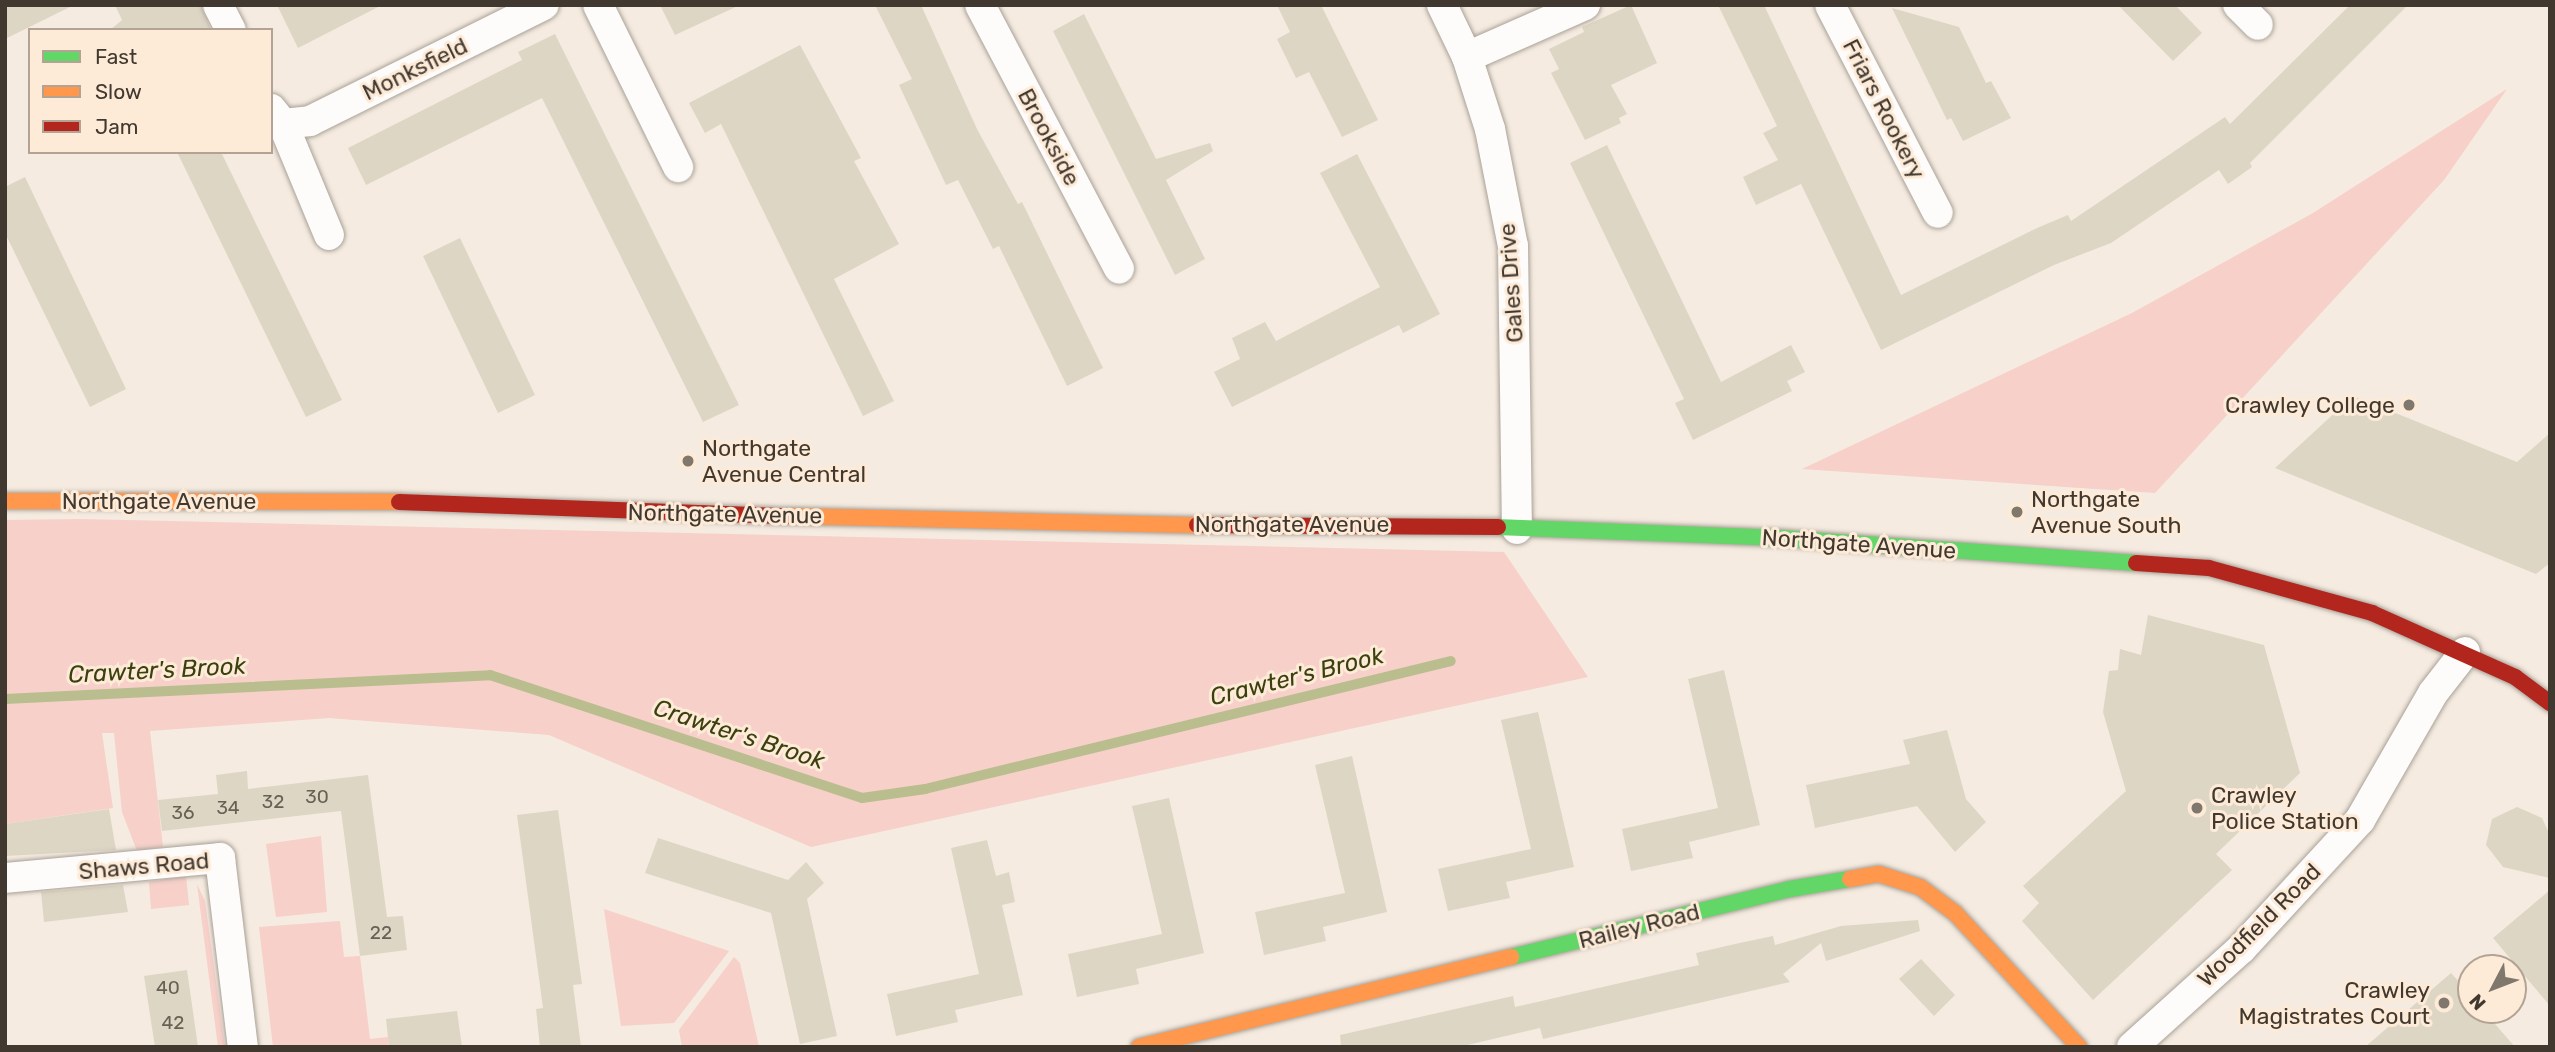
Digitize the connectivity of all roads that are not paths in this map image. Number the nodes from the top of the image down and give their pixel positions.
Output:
1 (218, 5) edge
2 (544, 5) edge
3 (598, 5) edge
4 (980, 5) edge
5 (1442, 5) edge
6 (1585, 5) edge
7 (1830, 5) edge
8 (230, 28) edge
9 (1467, 57) junction
10 (277, 116) edge
11 (678, 167) dead end
12 (1938, 213) dead end
13 (330, 235) dead end
14 (1119, 269) dead end
15 (5, 501) edge
16 (1517, 529) junction
17 (2465, 652) junction
18 (2550, 703) edge
19 (5, 878) edge
20 (243, 1047) edge
21 (1139, 1047) edge
22 (2079, 1047) edge
23 (2132, 1047) edge

1 - 8 street
2 - 10 street, Monksfield
3 - 11 street
4 - 14 street, Brookside
5 - 9 street, Gales Drive
6 - 9 street
7 - 12 street, Friars Rookery
9 - 16 street, Gales Drive
10 - 13 street
15 - 16 main road, Northgate Avenue
16 - 17 main road, Northgate Avenue
17 - 18 main road, Northgate Avenue
17 - 23 street, Woodfield Road
19 - 20 street, Shaws Road
21 - 22 main road, Railey Road

